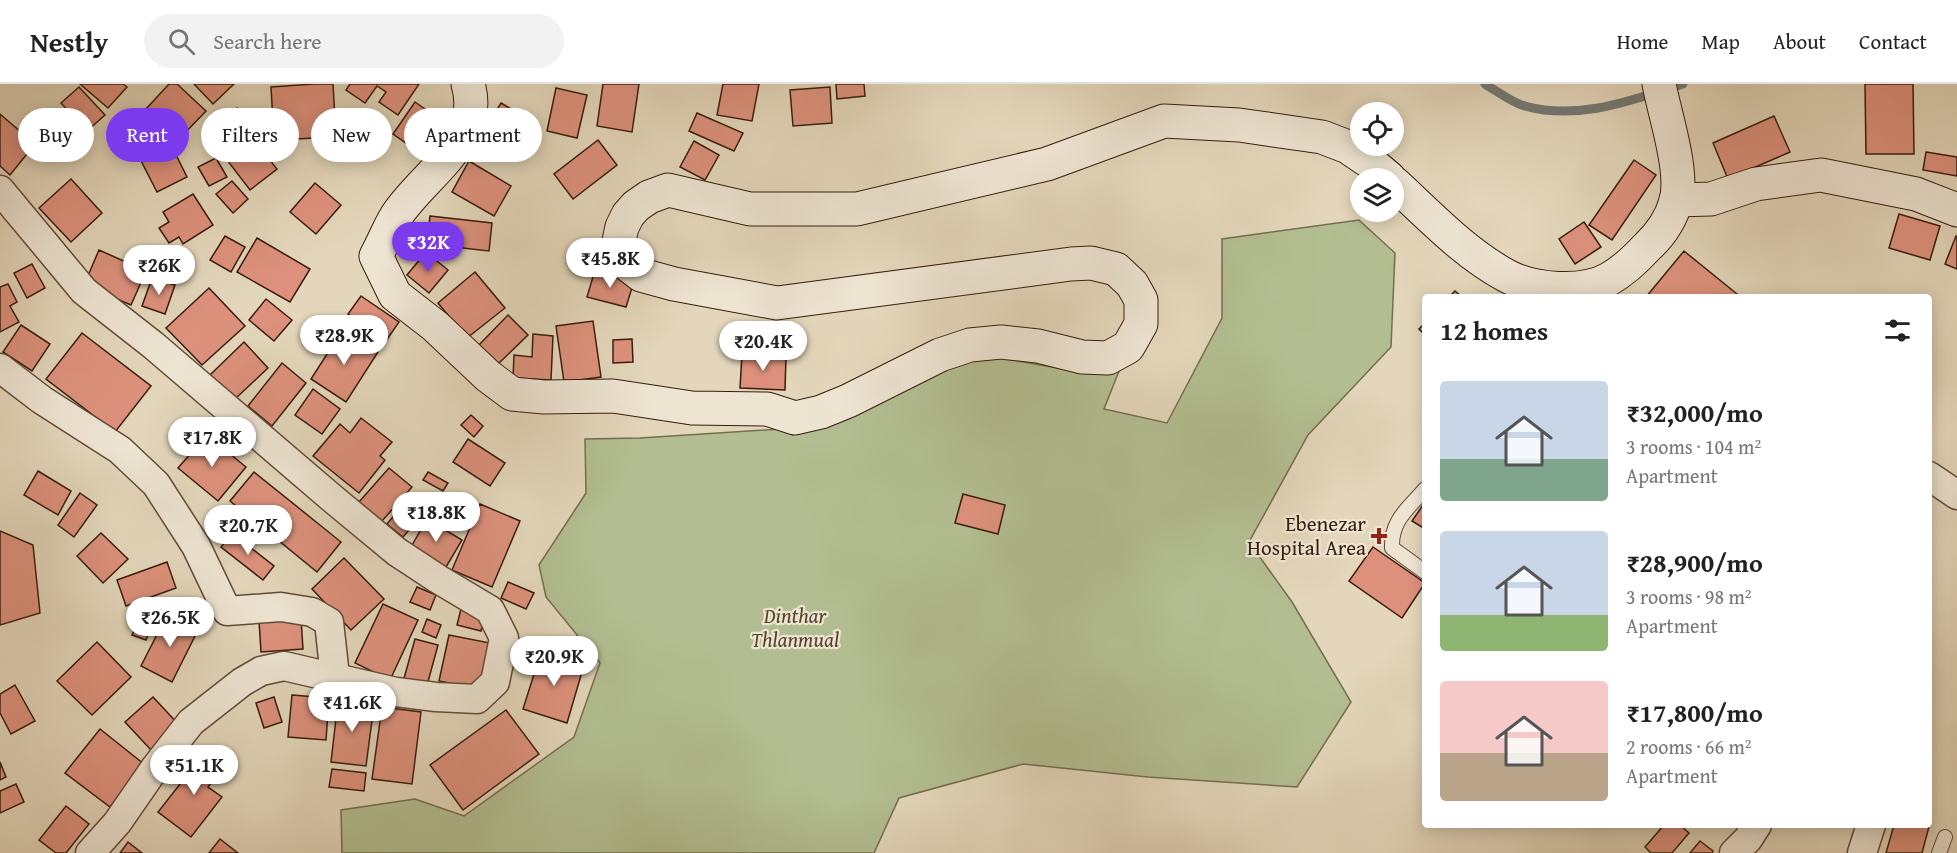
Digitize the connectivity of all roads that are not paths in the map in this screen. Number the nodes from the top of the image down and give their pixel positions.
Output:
1 (468, 84) edge
2 (1659, 84) edge
3 (1377, 168) edge
4 (1677, 187) junction
5 (0, 190) edge
6 (1404, 192) edge
7 (1957, 210) edge
8 (1578, 293) edge
9 (0, 368) edge
10 (1932, 478) edge
11 (1422, 492) edge
12 (1957, 495) edge
13 (1422, 570) edge
14 (335, 677) junction
15 (1755, 828) edge
16 (1870, 828) edge
17 (1945, 837) dead end
18 (90, 853) edge
19 (1734, 853) edge
20 (1862, 853) edge
21 (1939, 853) edge

1 - 3 street
2 - 4 street
4 - 7 street
4 - 8 street
5 - 14 street
6 - 8 street
9 - 14 street
10 - 12 street
11 - 13 lane
14 - 18 street
15 - 19 street
16 - 20 street
17 - 21 lane

